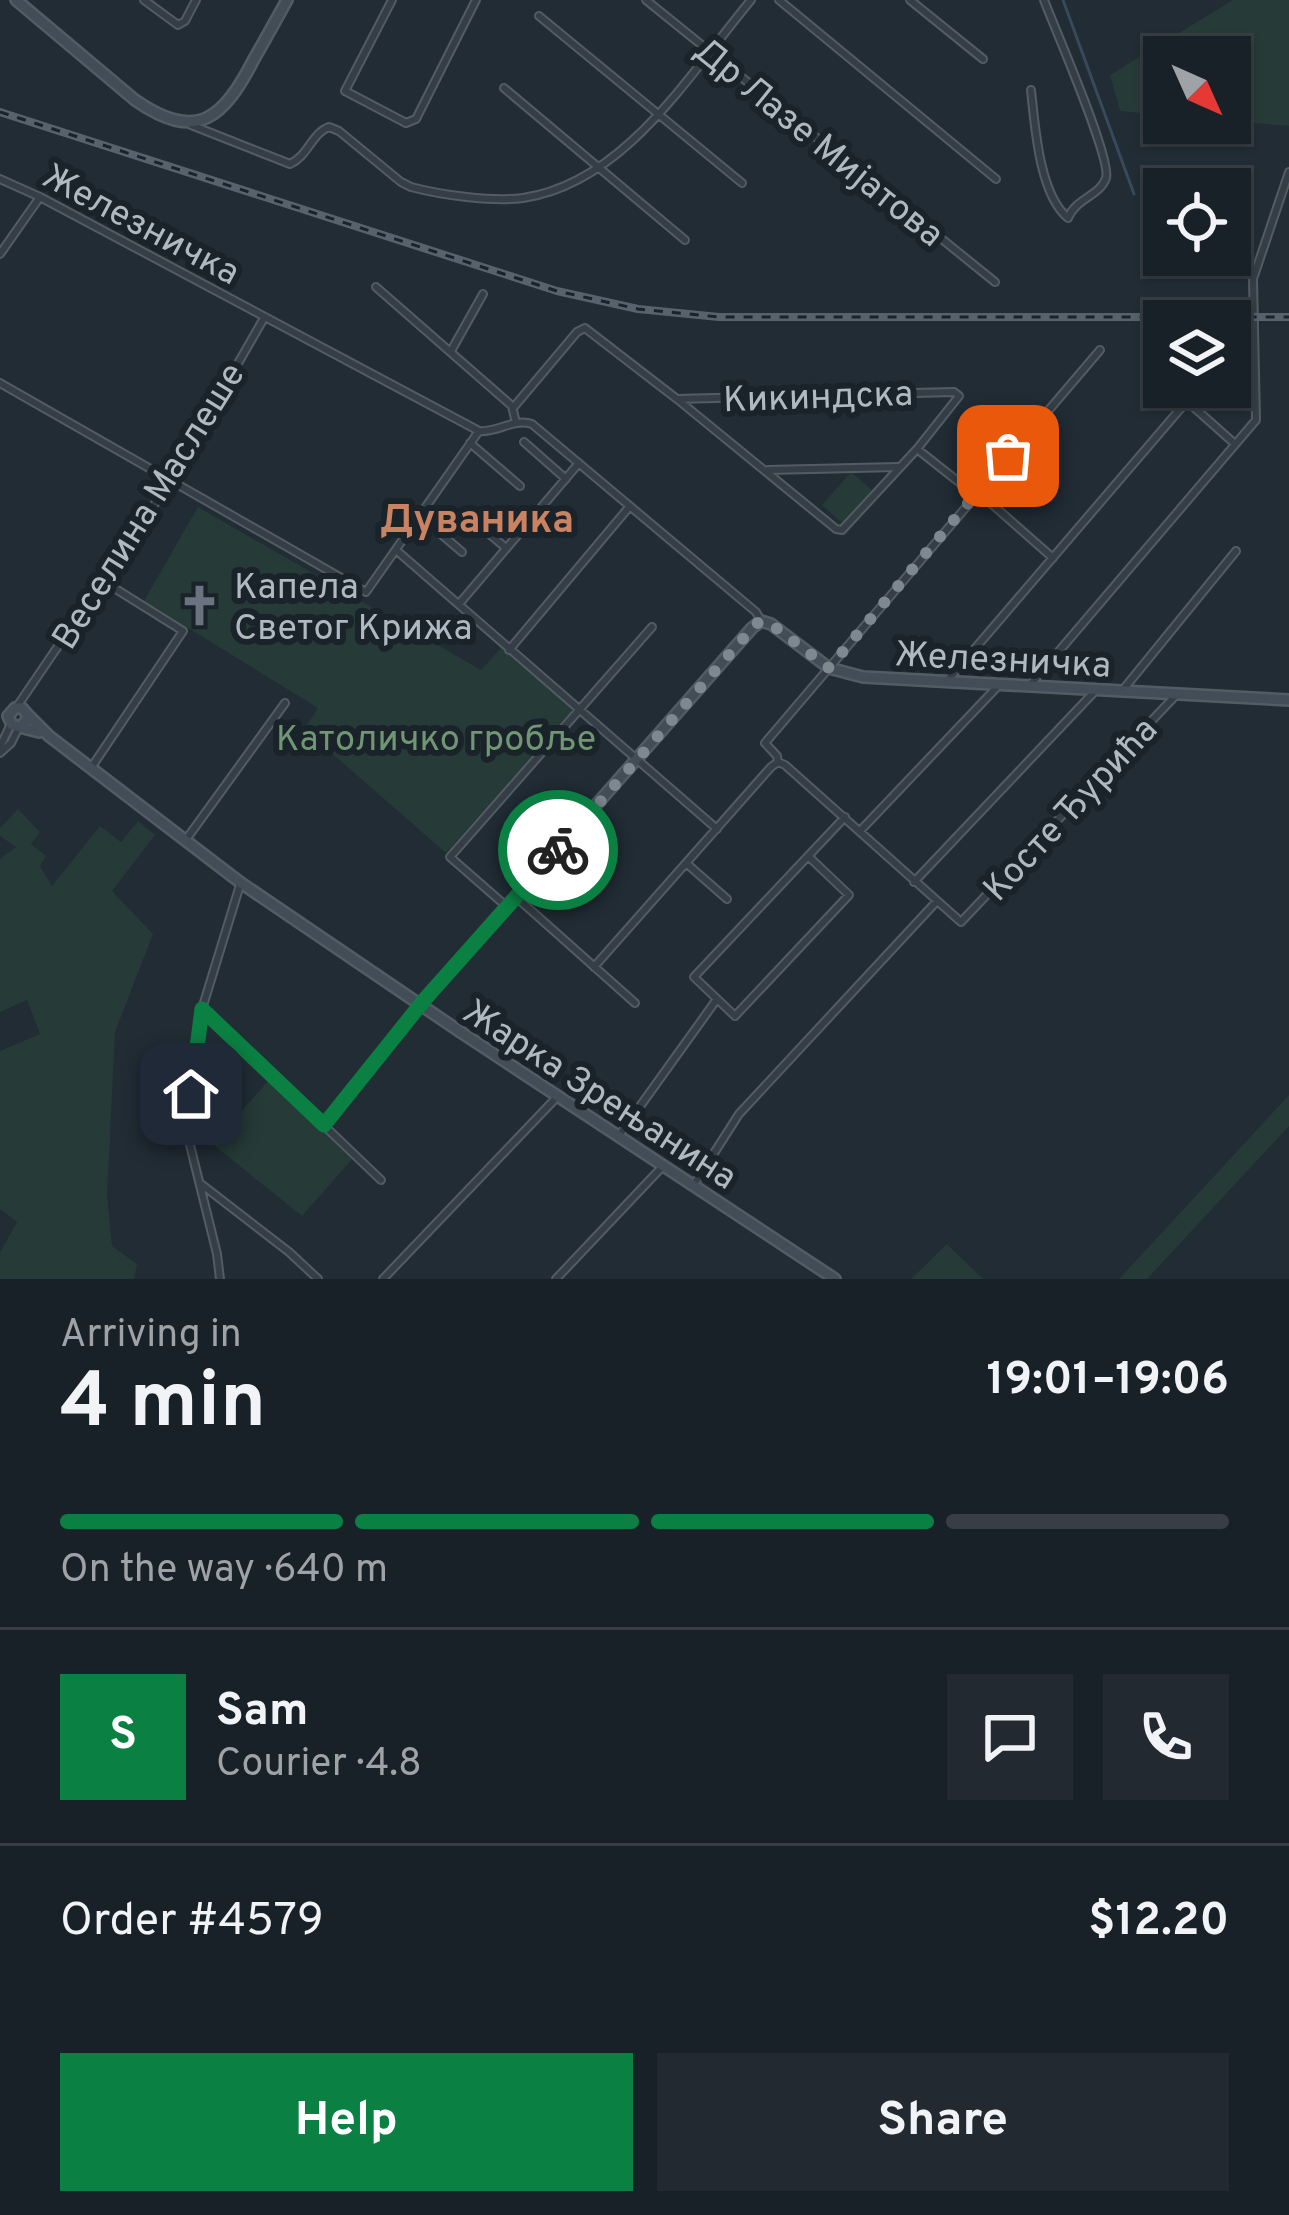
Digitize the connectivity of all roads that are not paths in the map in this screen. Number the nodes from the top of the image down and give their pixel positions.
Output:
1 (16, 0) edge
2 (144, 0) edge
3 (196, 0) edge
4 (287, 0) edge
5 (392, 0) edge
6 (476, 0) edge
7 (646, 0) edge
8 (751, 0) edge
9 (779, 0) edge
10 (910, 0) edge
11 (1044, 0) edge
12 (538, 16) dead end
13 (708, 51) junction
14 (983, 58) dead end
15 (504, 88) dead end
16 (1031, 90) dead end
17 (658, 114) junction
18 (183, 122) junction
19 (598, 166) junction
20 (1289, 172) edge
21 (996, 178) dead end
22 (0, 179) edge
23 (742, 182) dead end
24 (40, 197) junction
25 (685, 241) dead end
26 (0, 254) edge
27 (995, 282) dead end
28 (376, 287) dead end
29 (483, 294) dead end
30 (264, 318) junction
31 (1100, 350) dead end
32 (451, 351) junction
33 (0, 383) edge
34 (677, 399) junction
35 (513, 408) junction
36 (1181, 408) edge
37 (1195, 408) edge
38 (516, 423) junction
39 (479, 430) junction
40 (524, 442) dead end
41 (470, 443) junction
42 (1235, 444) junction
43 (917, 449) junction
44 (579, 463) junction
45 (898, 467) junction
46 (765, 470) junction
47 (566, 479) junction
48 (171, 480) junction
49 (520, 486) dead end
50 (976, 493) junction
51 (630, 506) junction
52 (420, 516) junction
53 (468, 516) dead end
54 (506, 548) junction
55 (396, 550) junction
56 (1236, 551) dead end
57 (462, 552) dead end
58 (1053, 558) junction
59 (103, 581) junction
60 (459, 604) junction
61 (761, 621) junction
62 (652, 627) dead end
63 (509, 650) junction
64 (829, 668) junction
65 (946, 683) junction
66 (998, 686) junction
67 (1029, 687) junction
68 (1096, 690) junction
69 (1122, 691) junction
70 (1177, 694) junction
71 (1289, 700) edge
72 (2, 702) edge
73 (285, 703) dead end
74 (579, 711) junction
75 (18, 717) junction
76 (0, 750) edge
77 (637, 760) junction
78 (778, 762) junction
79 (91, 769) junction
80 (845, 817) junction
81 (716, 829) junction
82 (860, 831) junction
83 (185, 842) junction
84 (808, 856) junction
85 (686, 863) junction
86 (914, 882) junction
87 (241, 883) junction
88 (516, 897) junction
89 (727, 898) dead end
90 (938, 901) junction
91 (508, 907) junction
92 (594, 967) junction
93 (717, 999) junction
94 (634, 1004) dead end
95 (420, 1005) junction
96 (202, 1009) junction
97 (557, 1097) junction
98 (324, 1125) junction
99 (618, 1137) junction
100 (663, 1166) junction
101 (381, 1180) dead end
102 (198, 1181) junction
103 (693, 1186) junction
104 (220, 1279) edge
105 (319, 1279) edge
106 (383, 1279) edge
107 (556, 1279) edge
108 (836, 1279) edge

1 - 18 street
2 - 3 street
4 - 18 street
5 - 6 street
7 - 13 street, Др Лазе Мијатова
8 - 13 street
9 - 21 street
10 - 14 street
11 - 16 street
12 - 17 street
13 - 17 street
13 - 27 street, Др Лазе Мијатова
15 - 19 street
17 - 19 street
17 - 23 street
18 - 19 street
19 - 25 street
20 - 42 street
22 - 24 street, Железничка
24 - 26 street
24 - 30 street, Железничка
28 - 32 street
29 - 32 street
30 - 39 street, Железничка
30 - 48 street, Веселина Маслеше
31 - 50 street
32 - 35 street
33 - 48 street
34 - 35 street
34 - 43 street, Кикиндска
34 - 46 street
35 - 38 street
36 - 58 street
37 - 42 street
38 - 39 street
38 - 44 street, Железничка
39 - 41 street
40 - 47 street
41 - 49 street
41 - 52 street
42 - 67 street
43 - 45 street
43 - 50 street
44 - 47 street
44 - 51 street, Железничка
45 - 46 street
45 - 46 street
47 - 54 street
48 - 55 street
48 - 59 street, Веселина Маслеше
50 - 58 street
50 - 64 street
51 - 61 street, Железничка
51 - 63 street
52 - 55 street
52 - 57 street
53 - 54 street
54 - 60 street
55 - 60 street
56 - 69 street
58 - 65 street
59 - 75 street, Веселина Маслеше
59 - 79 street
60 - 63 street
61 - 64 street, Железничка
61 - 77 street
62 - 74 street
63 - 74 street
64 - 65 street, Железничка
64 - 78 street
65 - 66 street, Железничка
66 - 67 street, Железничка
66 - 82 street
67 - 68 street, Железничка
68 - 69 street, Железничка
68 - 86 street
69 - 70 street, Железничка
70 - 71 street, Железничка
70 - 90 street, Косте Ђурића
72 - 75 street
73 - 83 street
74 - 77 street
74 - 91 street
75 - 76 street, Веселина Маслеше
75 - 79 street, Жарка Зрењанина
77 - 81 street
77 - 88 street
78 - 80 street
78 - 81 street
79 - 83 street, Жарка Зрењанина
80 - 82 street
80 - 84 street
81 - 85 street
82 - 86 street
83 - 87 street, Жарка Зрењанина
84 - 93 street
84 - 93 street
85 - 89 street
85 - 92 street
86 - 90 street
87 - 95 street, Жарка Зрењанина
87 - 96 street
88 - 91 street
88 - 92 street
90 - 103 street
91 - 95 street
92 - 94 street
93 - 99 street
95 - 97 street, Жарка Зрењанина
95 - 98 street
96 - 98 street
96 - 102 street
97 - 99 street, Жарка Зрењанина
97 - 106 street
98 - 101 street
99 - 100 street, Жарка Зрењанина
100 - 103 street, Жарка Зрењанина
100 - 107 street
102 - 104 street
102 - 105 street
103 - 108 street, Жарка Зрењанина

